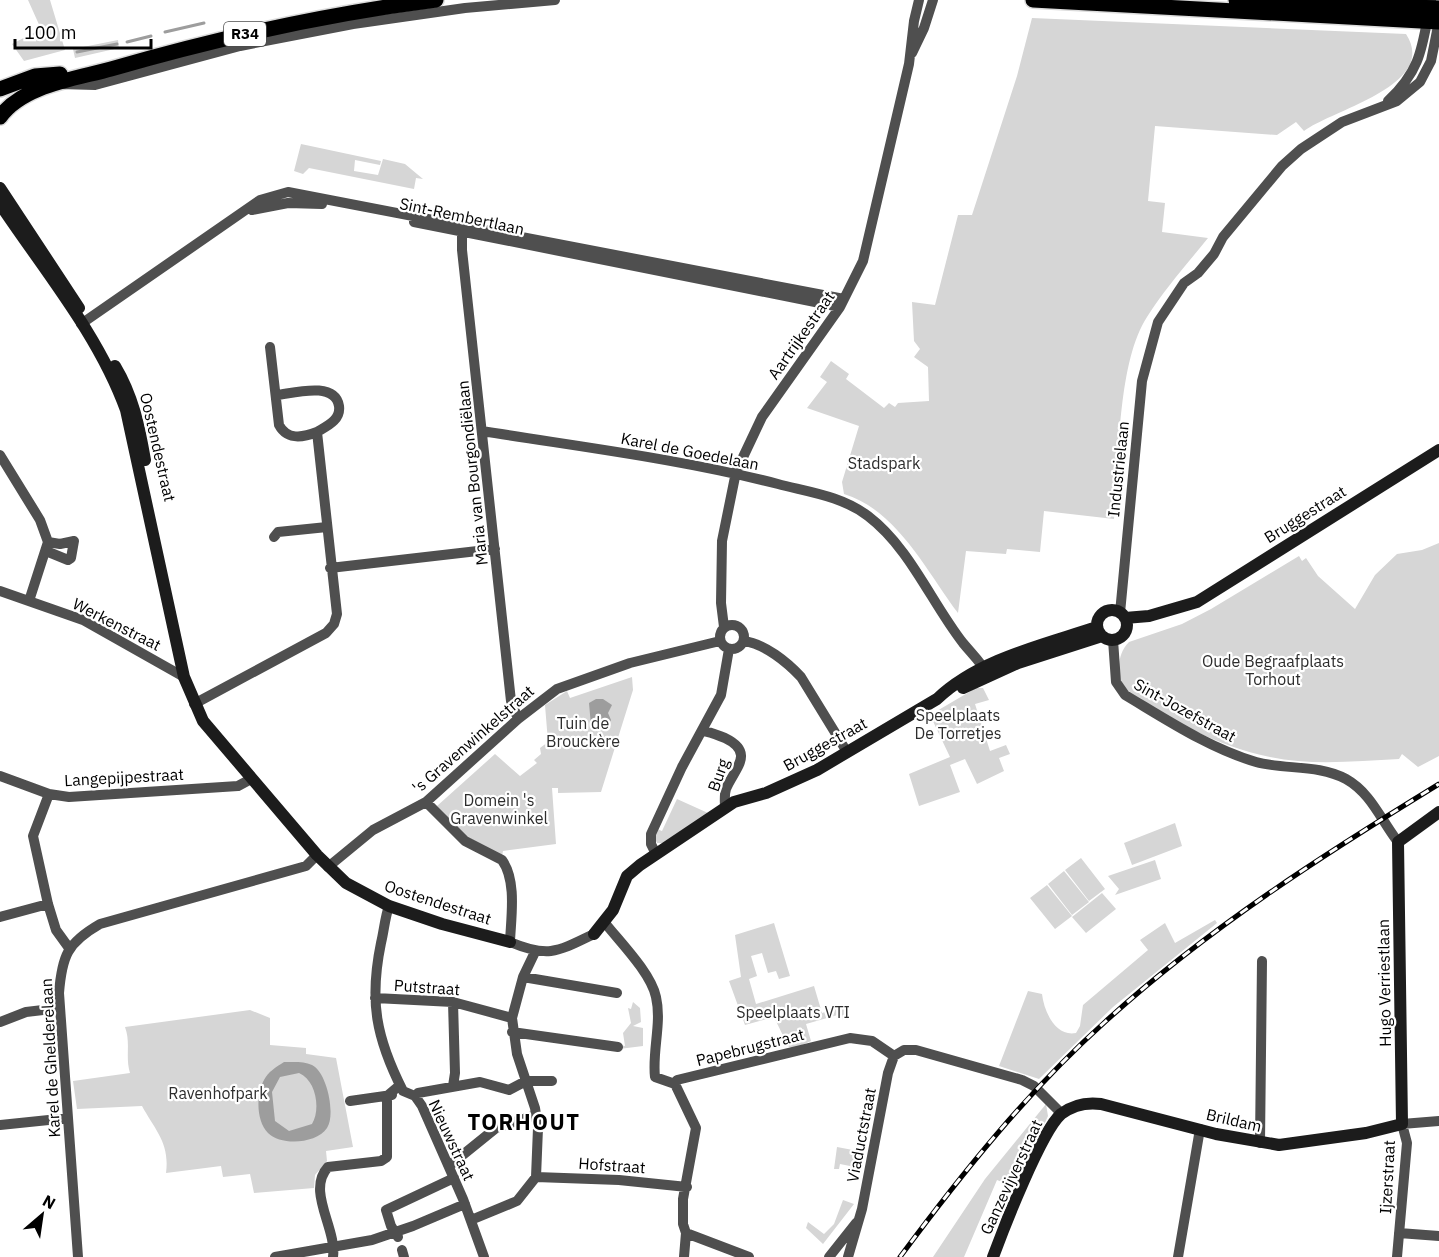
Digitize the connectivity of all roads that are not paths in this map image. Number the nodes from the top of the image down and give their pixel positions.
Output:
1 (386, 0) edge
2 (436, 0) edge
3 (555, 0) edge
4 (919, 0) edge
5 (933, 0) edge
6 (1033, 0) edge
7 (1236, 0) edge
8 (1367, 0) edge
9 (1399, 6) junction
10 (1435, 15) edge
11 (911, 56) junction
12 (59, 79) junction
13 (0, 89) edge
14 (0, 103) edge
15 (0, 117) edge
16 (0, 188) edge
17 (0, 204) edge
18 (462, 228) junction
19 (842, 303) junction
20 (84, 322) junction
21 (270, 347) dead end
22 (277, 395) junction
23 (482, 431) junction
24 (317, 432) junction
25 (1439, 450) edge
26 (0, 455) edge
27 (736, 472) junction
28 (327, 527) junction
29 (274, 537) dead end
30 (495, 549) junction
31 (330, 568) junction
32 (0, 591) edge
33 (29, 601) junction
34 (1124, 620) junction
35 (724, 627) junction
36 (1104, 634) junction
37 (720, 640) junction
38 (744, 641) junction
39 (729, 649) junction
40 (986, 670) junction
41 (184, 677) junction
42 (194, 704) junction
43 (518, 719) junction
44 (702, 731) junction
45 (847, 752) junction
46 (0, 776) edge
47 (251, 779) junction
48 (49, 794) junction
49 (426, 802) junction
50 (725, 808) junction
51 (1439, 812) edge
52 (1398, 842) junction
53 (656, 854) junction
54 (317, 855) junction
55 (328, 867) junction
56 (48, 904) junction
57 (389, 906) junction
58 (0, 917) edge
59 (605, 923) junction
60 (594, 934) joint
61 (510, 942) junction
62 (69, 948) junction
63 (535, 952) junction
64 (1262, 961) dead end
65 (524, 977) junction
66 (617, 993) dead end
67 (375, 998) junction
68 (453, 1002) junction
69 (60, 1008) junction
70 (512, 1018) junction
71 (0, 1022) edge
72 (512, 1032) junction
73 (618, 1047) dead end
74 (894, 1056) junction
75 (526, 1081) junction
76 (552, 1081) dead end
77 (675, 1084) junction
78 (453, 1086) junction
79 (401, 1088) junction
80 (387, 1096) junction
81 (414, 1096) junction
82 (350, 1101) dead end
83 (1062, 1114) junction
84 (536, 1115) junction
85 (68, 1118) junction
86 (1439, 1121) edge
87 (1402, 1124) junction
88 (0, 1125) edge
89 (1200, 1129) junction
90 (1260, 1143) junction
91 (449, 1166) junction
92 (536, 1177) junction
93 (454, 1178) junction
94 (687, 1187) junction
95 (465, 1204) junction
96 (471, 1220) junction
97 (858, 1220) junction
98 (686, 1233) junction
99 (1399, 1233) junction
100 (397, 1235) junction
101 (1439, 1236) edge
102 (334, 1253) edge
103 (78, 1257) edge
104 (275, 1257) edge
105 (484, 1257) edge
106 (684, 1257) edge
107 (749, 1257) edge
108 (829, 1257) edge
109 (848, 1257) edge
110 (993, 1257) edge
111 (1178, 1257) edge
112 (1397, 1257) edge

1 - 12 main road, R34
2 - 12 main road, R34
3 - 12 street
4 - 11 street, Aartrijkestraat
5 - 11 street, Aartrijkestraat
6 - 10 main road
7 - 9 main road
8 - 9 street
9 - 10 main road
10 - 34 street, Industrielaan
11 - 19 street, Aartrijkestraat
12 - 13 main road, R34
12 - 14 main road, R34
12 - 15 main road, R34
16 - 20 street, Oostendestraat
17 - 20 street, Oostendestraat
18 - 19 street, Sint-Rembertlaan
18 - 20 street, Sint-Rembertlaan
18 - 23 street, Maria van Bourgondiëlaan
19 - 27 street, Aartrijkestraat
20 - 41 street, Oostendestraat
21 - 22 street
22 - 24 street
22 - 24 street
23 - 27 street, Karel de Goedelaan
23 - 30 street, Maria van Bourgondiëlaan
24 - 28 street
25 - 34 street, Bruggestraat
26 - 33 street
27 - 35 street, Aartrijkestraat
27 - 40 street, Karel de Goedelaan
28 - 29 street
28 - 31 street
30 - 31 street
30 - 43 street, Maria van Bourgondiëlaan
31 - 42 street
32 - 33 street, Werkenstraat
33 - 41 street, Werkenstraat
34 - 36 street
34 - 36 street, Bruggestraat
35 - 37 street
35 - 38 street
36 - 40 street, Bruggestraat
36 - 52 street, Sint-Jozefstraat
37 - 39 street
37 - 43 street, 's Gravenwinkelstraat
38 - 39 street
38 - 45 street
39 - 44 street
40 - 45 street, Bruggestraat
41 - 42 street, Oostendestraat
42 - 47 street, Oostendestraat
43 - 49 street, 's Gravenwinkelstraat
44 - 50 street, Burg
44 - 53 street
45 - 50 street, Bruggestraat
46 - 48 street, Langepijpestraat
47 - 48 street, Langepijpestraat
47 - 54 street, Oostendestraat
48 - 56 street
49 - 55 street, 's Gravenwinkelstraat
49 - 61 street
50 - 53 street, Burg
51 - 52 street
52 - 87 street, Hugo Verriestlaan
53 - 59 street, Burg
54 - 55 street, Oostendestraat
54 - 62 street
55 - 57 street, Oostendestraat
56 - 58 street
56 - 62 street
57 - 61 street, Oostendestraat
57 - 67 street
59 - 60 street, Burg
59 - 77 street
60 - 63 street, Burg
61 - 63 street, Oostendestraat
62 - 69 street, Karel de Ghelderelaan
63 - 65 street
64 - 90 street
65 - 66 street
65 - 70 street
67 - 68 street, Putstraat
67 - 79 street
68 - 70 street, Putstraat
68 - 78 street
69 - 71 street
69 - 85 street, Karel de Ghelderelaan
70 - 72 street
72 - 73 street
72 - 75 street
74 - 77 street, Papebrugstraat
74 - 83 street
74 - 97 street, Viaductstraat
75 - 76 street
75 - 78 street
75 - 84 street
77 - 94 street
78 - 81 street
79 - 80 street
79 - 81 street, Nieuwstraat
80 - 82 street
80 - 102 street
81 - 91 street, Nieuwstraat
83 - 89 street, Brildam
83 - 110 street, Ganzevijverstraat
84 - 91 street
84 - 92 street
85 - 88 street
85 - 103 street, Karel de Ghelderelaan
86 - 87 street
87 - 90 street, Brildam
87 - 99 street, Ijzerstraat
89 - 90 street, Brildam
89 - 111 street
91 - 93 street, Nieuwstraat
92 - 94 street, Hofstraat
92 - 96 street
93 - 95 street, Nieuwstraat
93 - 100 street
94 - 98 street
95 - 96 street, Nieuwstraat
95 - 100 street
96 - 105 street, Nieuwstraat
97 - 108 street, Viaductstraat
97 - 109 street, Viaductstraat
98 - 106 street
98 - 107 street
99 - 101 street, Ijzerstraat
99 - 112 street, Ijzerstraat
100 - 102 street
102 - 104 street

